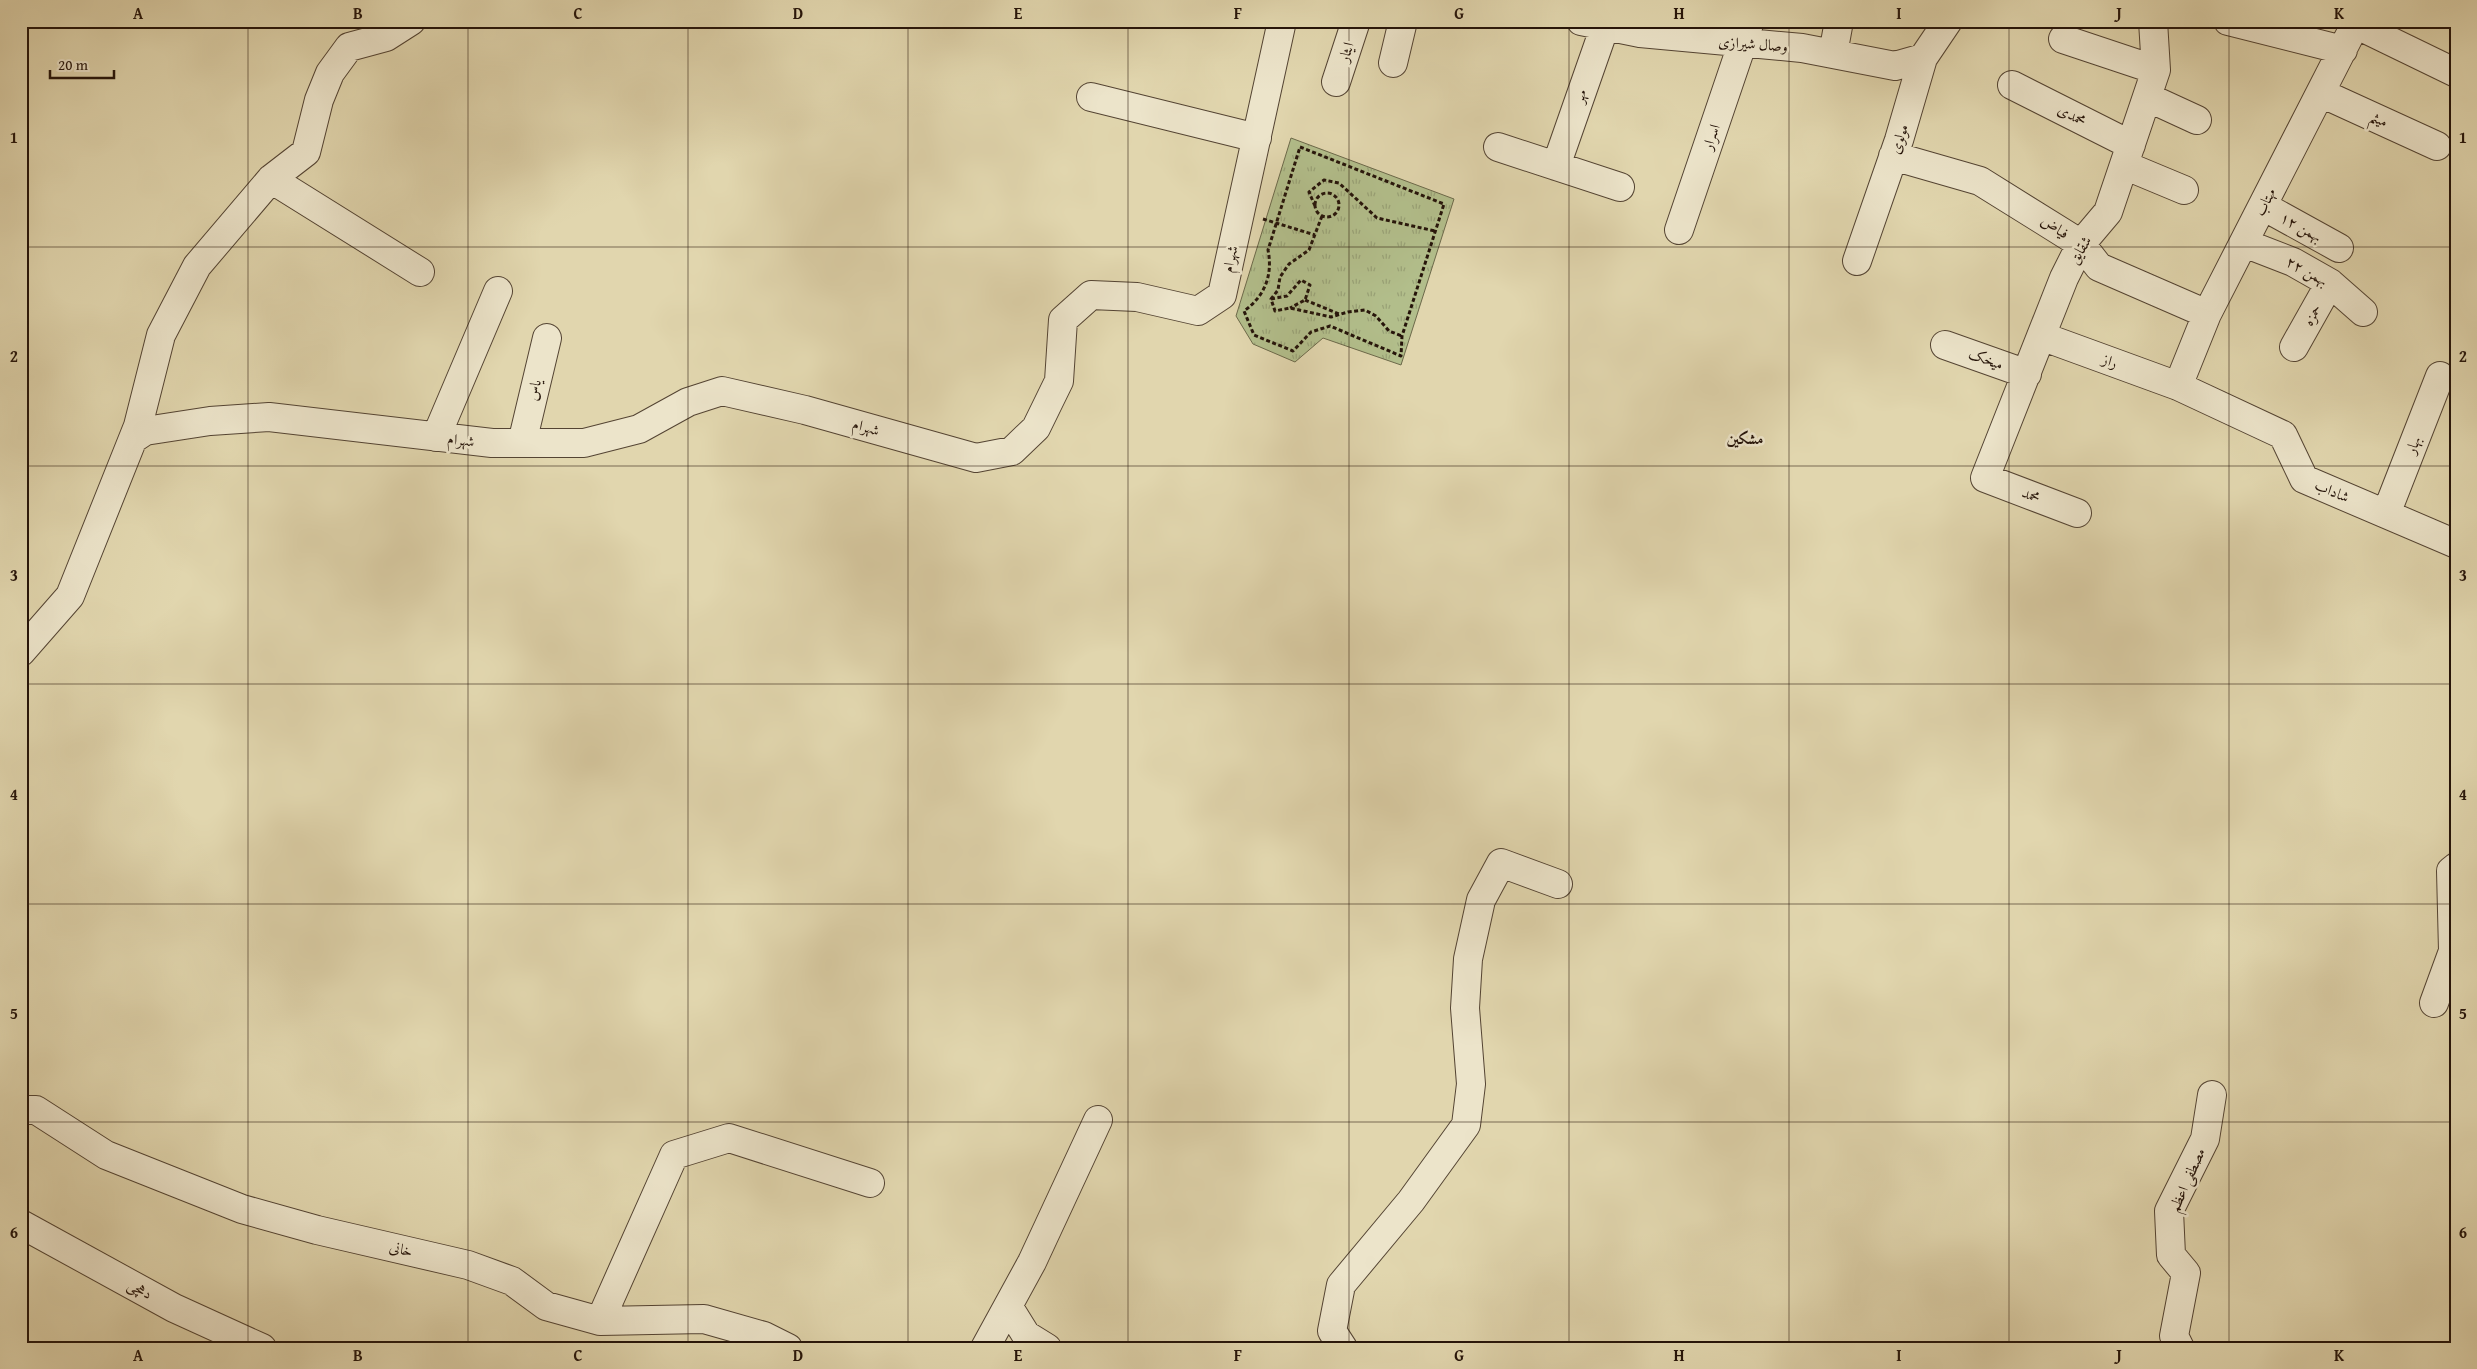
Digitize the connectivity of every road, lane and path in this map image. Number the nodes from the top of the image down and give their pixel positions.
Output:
1 (411, 21) edge
2 (1282, 21) edge
3 (1356, 21) edge
4 (1403, 21) edge
5 (1839, 21) edge
6 (1948, 21) edge
7 (2152, 21) edge
8 (2228, 21) edge
9 (2356, 23) edge
10 (1593, 24) edge
11 (1747, 32) edge
12 (2063, 39) dead end
13 (2342, 50) junction
14 (1833, 54) junction
15 (1923, 58) junction
16 (1393, 63) dead end
17 (2156, 70) junction
18 (2456, 73) edge
19 (1336, 82) dead end
20 (2012, 85) dead end
21 (2321, 93) junction
22 (1091, 97) dead end
23 (2147, 97) junction
24 (2197, 120) dead end
25 (1256, 138) junction
26 (2437, 146) dead end
27 (1498, 147) dead end
28 (2128, 155) junction
29 (1893, 156) junction
30 (1556, 166) junction
31 (271, 179) junction
32 (1620, 187) dead end
33 (2184, 190) dead end
34 (1315, 206) junction
35 (2263, 206) junction
36 (1240, 213) junction
37 (1322, 216) junction
38 (1277, 222) junction
39 (1679, 230) dead end
40 (1436, 231) junction
41 (1315, 235) junction
42 (2244, 243) junction
43 (2081, 244) junction
44 (2339, 248) dead end
45 (1857, 261) dead end
46 (420, 272) dead end
47 (2330, 283) junction
48 (498, 291) dead end
49 (1271, 299) junction
50 (1305, 300) junction
51 (1290, 308) junction
52 (2363, 312) dead end
53 (1340, 314) junction
54 (2207, 314) junction
55 (1402, 336) junction
56 (2041, 336) junction
57 (546, 338) dead end
58 (1945, 345) dead end
59 (2294, 347) dead end
60 (2027, 374) junction
61 (2440, 376) dead end
62 (2178, 386) junction
63 (436, 437) junction
64 (133, 439) junction
65 (522, 443) junction
66 (1985, 478) joint
67 (2077, 513) dead end
68 (2386, 514) junction
69 (2456, 544) edge
70 (21, 652) edge
71 (2456, 867) edge
72 (1558, 884) dead end
73 (2434, 1003) dead end
74 (2212, 1096) dead end
75 (21, 1110) edge
76 (1098, 1120) dead end
77 (870, 1183) dead end
78 (21, 1224) edge
79 (1008, 1306) junction
80 (600, 1321) junction
81 (262, 1348) edge
82 (788, 1348) edge
83 (985, 1348) edge
84 (1047, 1348) edge
85 (1343, 1348) edge
86 (2180, 1348) edge

1 - 31 street
2 - 25 street, شهرام
3 - 19 street, ایثار
4 - 16 street
5 - 14 street
6 - 15 street, مولوی
7 - 17 street, شقایق
8 - 13 street
9 - 13 street, مهتاب
9 - 18 street
10 - 11 street, وصال شیرازی
10 - 30 street, مهر
11 - 14 street, وصال شیرازی
11 - 39 street, اسرار
12 - 17 street
13 - 21 street, مهتاب
14 - 15 street, وصال شیرازی
15 - 29 street, مولوی
17 - 23 street, شقایق
20 - 28 street, محمدی
21 - 26 street, میثم
21 - 35 street, مهتاب
22 - 25 street
23 - 24 street
23 - 28 street, شقایق
25 - 36 street, شهرام
27 - 30 street
28 - 33 street, محمدی
28 - 43 street, شقایق
29 - 43 street, فیاض
29 - 45 street, مولوی
30 - 32 street
31 - 46 street
31 - 64 street
34 - 37 path
34 - 37 path
34 - 40 path
35 - 42 street, مهتاب
35 - 44 street, ۱۲ بهمن
36 - 38 path
36 - 65 street, شهرام
37 - 41 path
38 - 40 path
38 - 41 path
38 - 55 path
40 - 55 path
41 - 49 path
42 - 47 street, ۲۲ بهمن
42 - 54 street, مهتاب
43 - 54 street, فیاض
43 - 56 street, شقایق
47 - 52 street, ۲۲ بهمن
47 - 59 street, حمزه
48 - 63 street
49 - 50 path
49 - 51 path
50 - 51 path
50 - 53 path
51 - 53 path
53 - 55 path
54 - 62 street, مهتاب
56 - 60 street, شقایق
56 - 62 street, راز
57 - 65 street, یاس
58 - 60 street, میخک
60 - 66 street, شقایق
61 - 68 street, بهار
62 - 68 street, شاداب
63 - 64 street, شهرام
63 - 65 street, شهرام
64 - 70 street
66 - 67 street, محمد
68 - 69 street, شاداب
71 - 73 street
72 - 85 street
74 - 86 street, مصطفی اعظم
75 - 80 street, خانی
76 - 79 street
77 - 80 street
78 - 81 street, دهچی
79 - 83 street
79 - 84 street
80 - 82 street, خانی

